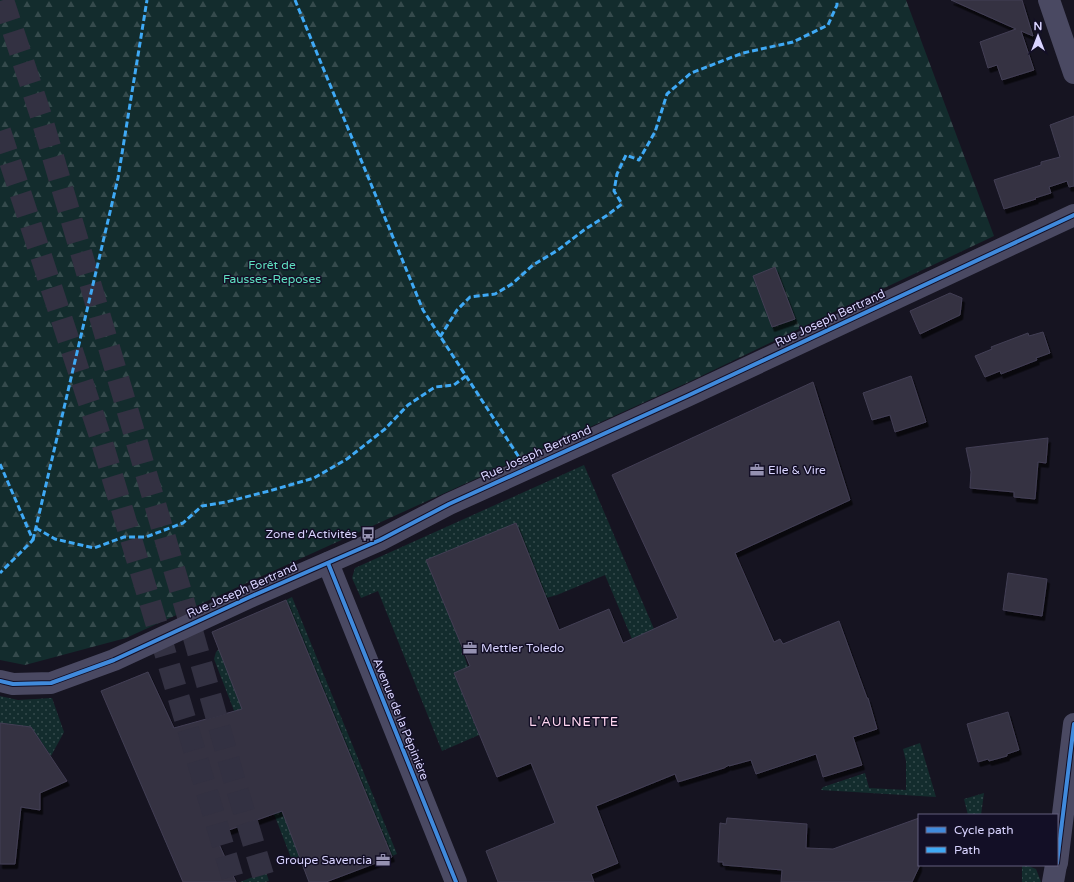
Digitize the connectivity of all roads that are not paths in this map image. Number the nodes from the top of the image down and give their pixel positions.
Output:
1 (1049, 0) edge
2 (1074, 73) edge
3 (1074, 216) edge
4 (328, 563) junction
5 (0, 681) edge
6 (1074, 724) edge
7 (1062, 860) edge
8 (456, 882) edge
9 (1053, 882) edge

1 - 2 street
3 - 4 street, Rue Joseph Bertrand
4 - 5 street, Rue Joseph Bertrand
4 - 8 street, Avenue de la Pépinière
6 - 7 street
7 - 9 street

